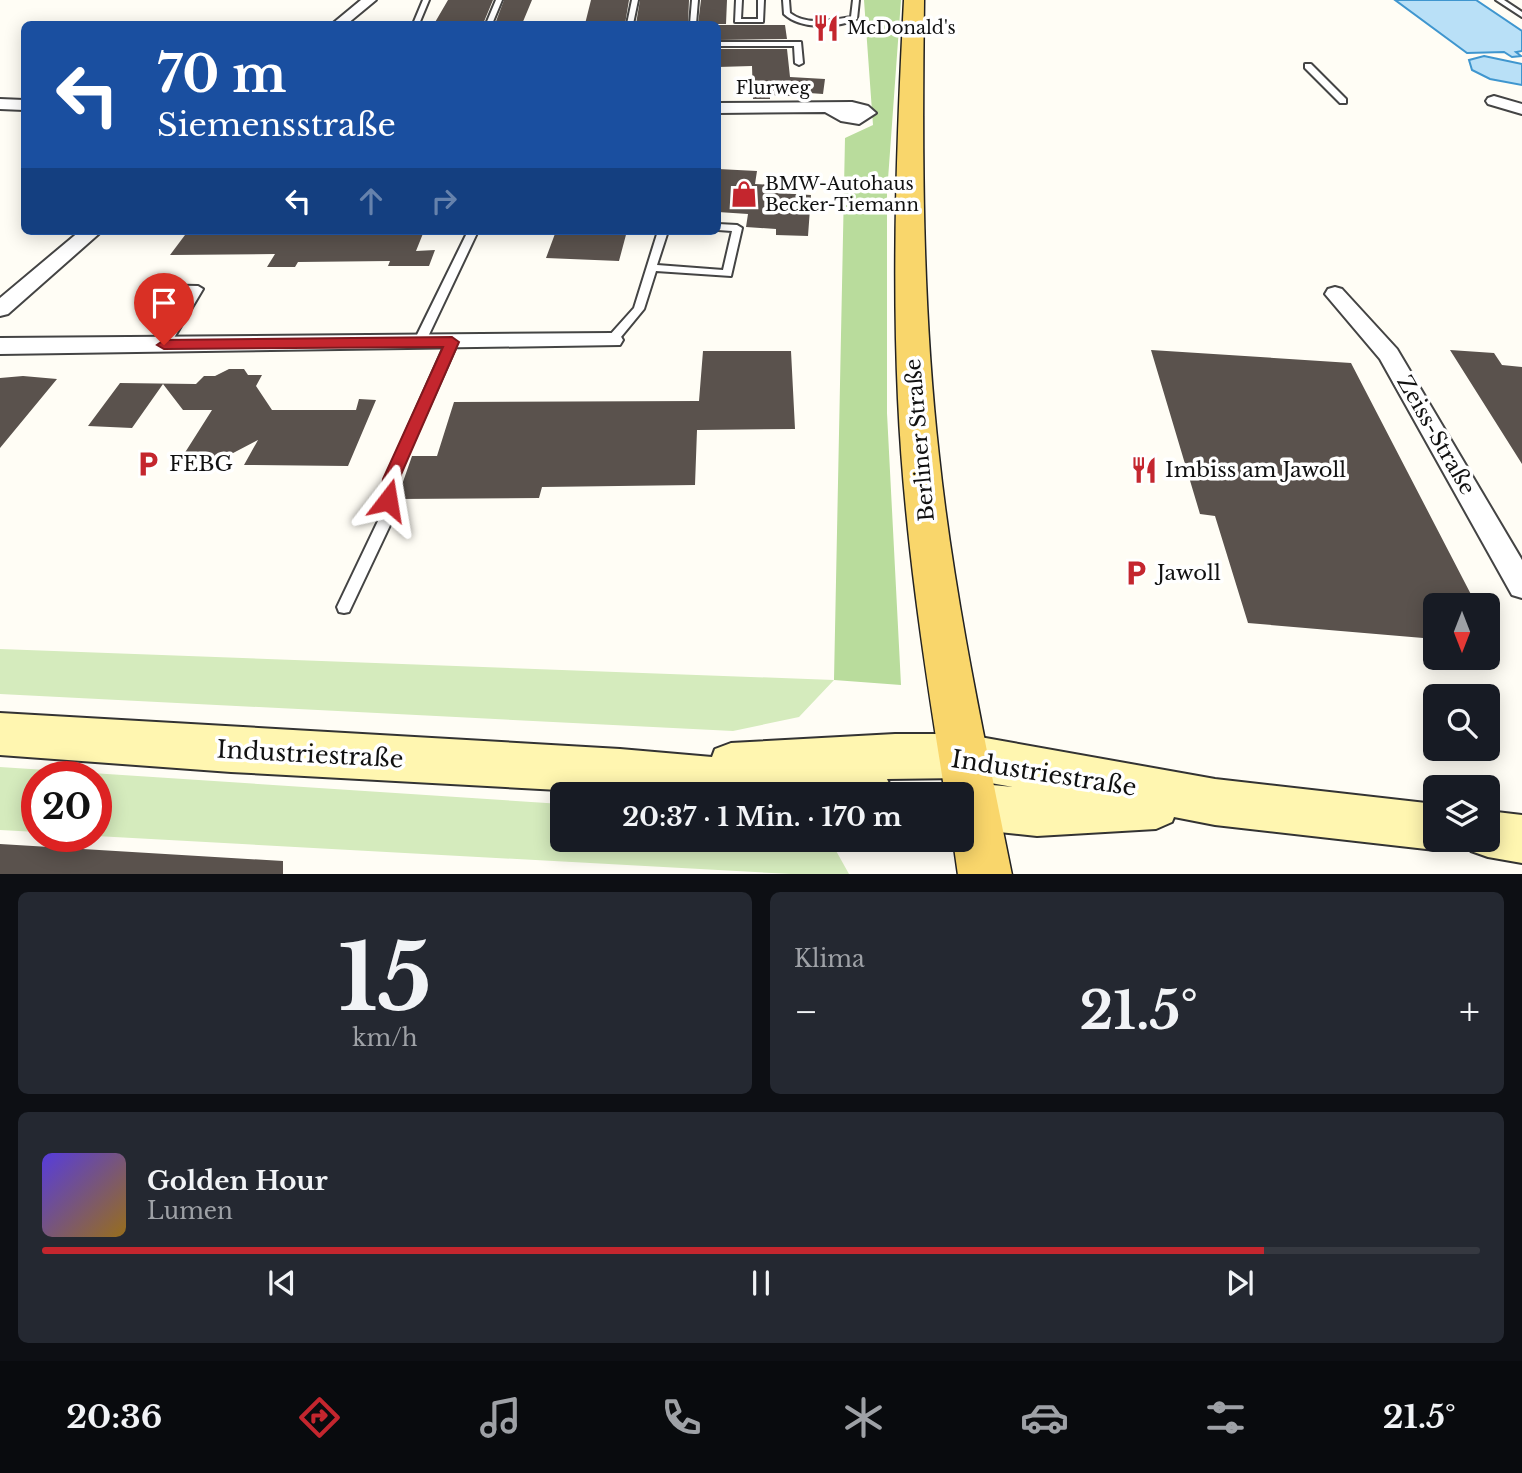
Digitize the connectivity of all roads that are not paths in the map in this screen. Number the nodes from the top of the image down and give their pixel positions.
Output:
1 (369, 0) edge
2 (426, 0) edge
3 (499, 0) edge
4 (635, 0) edge
5 (695, 0) edge
6 (739, 0) edge
7 (761, 0) edge
8 (786, 0) edge
9 (856, 0) edge
10 (914, 0) edge
11 (1499, 0) edge
12 (1522, 15) edge
13 (343, 21) edge
14 (417, 21) edge
15 (490, 21) edge
16 (631, 21) edge
17 (693, 21) edge
18 (721, 44) edge
19 (799, 63) dead end
20 (1308, 66) dead end
21 (1343, 101) dead end
22 (1494, 101) dead end
23 (0, 104) edge
24 (21, 105) edge
25 (828, 107) dead end
26 (721, 108) edge
27 (1522, 109) edge
28 (721, 227) edge
29 (87, 235) edge
30 (471, 235) edge
31 (662, 235) edge
32 (652, 268) junction
33 (147, 288) dead end
34 (1335, 294) dead end
35 (0, 309) edge
36 (612, 340) joint
37 (452, 342) junction
38 (419, 343) junction
39 (164, 345) junction
40 (0, 346) edge
41 (1522, 586) edge
42 (344, 607) dead end
43 (0, 734) edge
44 (963, 757) junction
45 (620, 771) junction
46 (740, 782) edge
47 (965, 782) edge
48 (1214, 802) junction
49 (974, 807) edge
50 (1423, 826) edge
51 (974, 832) edge
52 (1500, 836) edge
53 (1522, 839) edge
54 (985, 874) edge

1 - 13 street
2 - 14 lane
3 - 15 lane
4 - 16 lane
5 - 17 lane
6 - 7 lane
8 - 9 lane
10 - 44 main road, Berliner Straße
11 - 12 lane
18 - 19 lane
20 - 21 lane
22 - 27 street
23 - 24 street
25 - 26 street, Flurweg
28 - 32 lane
29 - 35 street
30 - 38 lane
31 - 32 lane
32 - 36 lane
33 - 39 lane
34 - 41 street, Zeiss-Straße
36 - 37 street
37 - 38 street
37 - 42 lane
38 - 39 street
39 - 40 street
43 - 45 street, Industriestraße
44 - 45 street, Industriestraße
44 - 47 main road, Berliner Straße
44 - 48 street, Industriestraße
45 - 46 street, Industriestraße
48 - 49 street, Industriestraße
48 - 50 street, Industriestraße
51 - 54 main road, Berliner Straße
52 - 53 street

